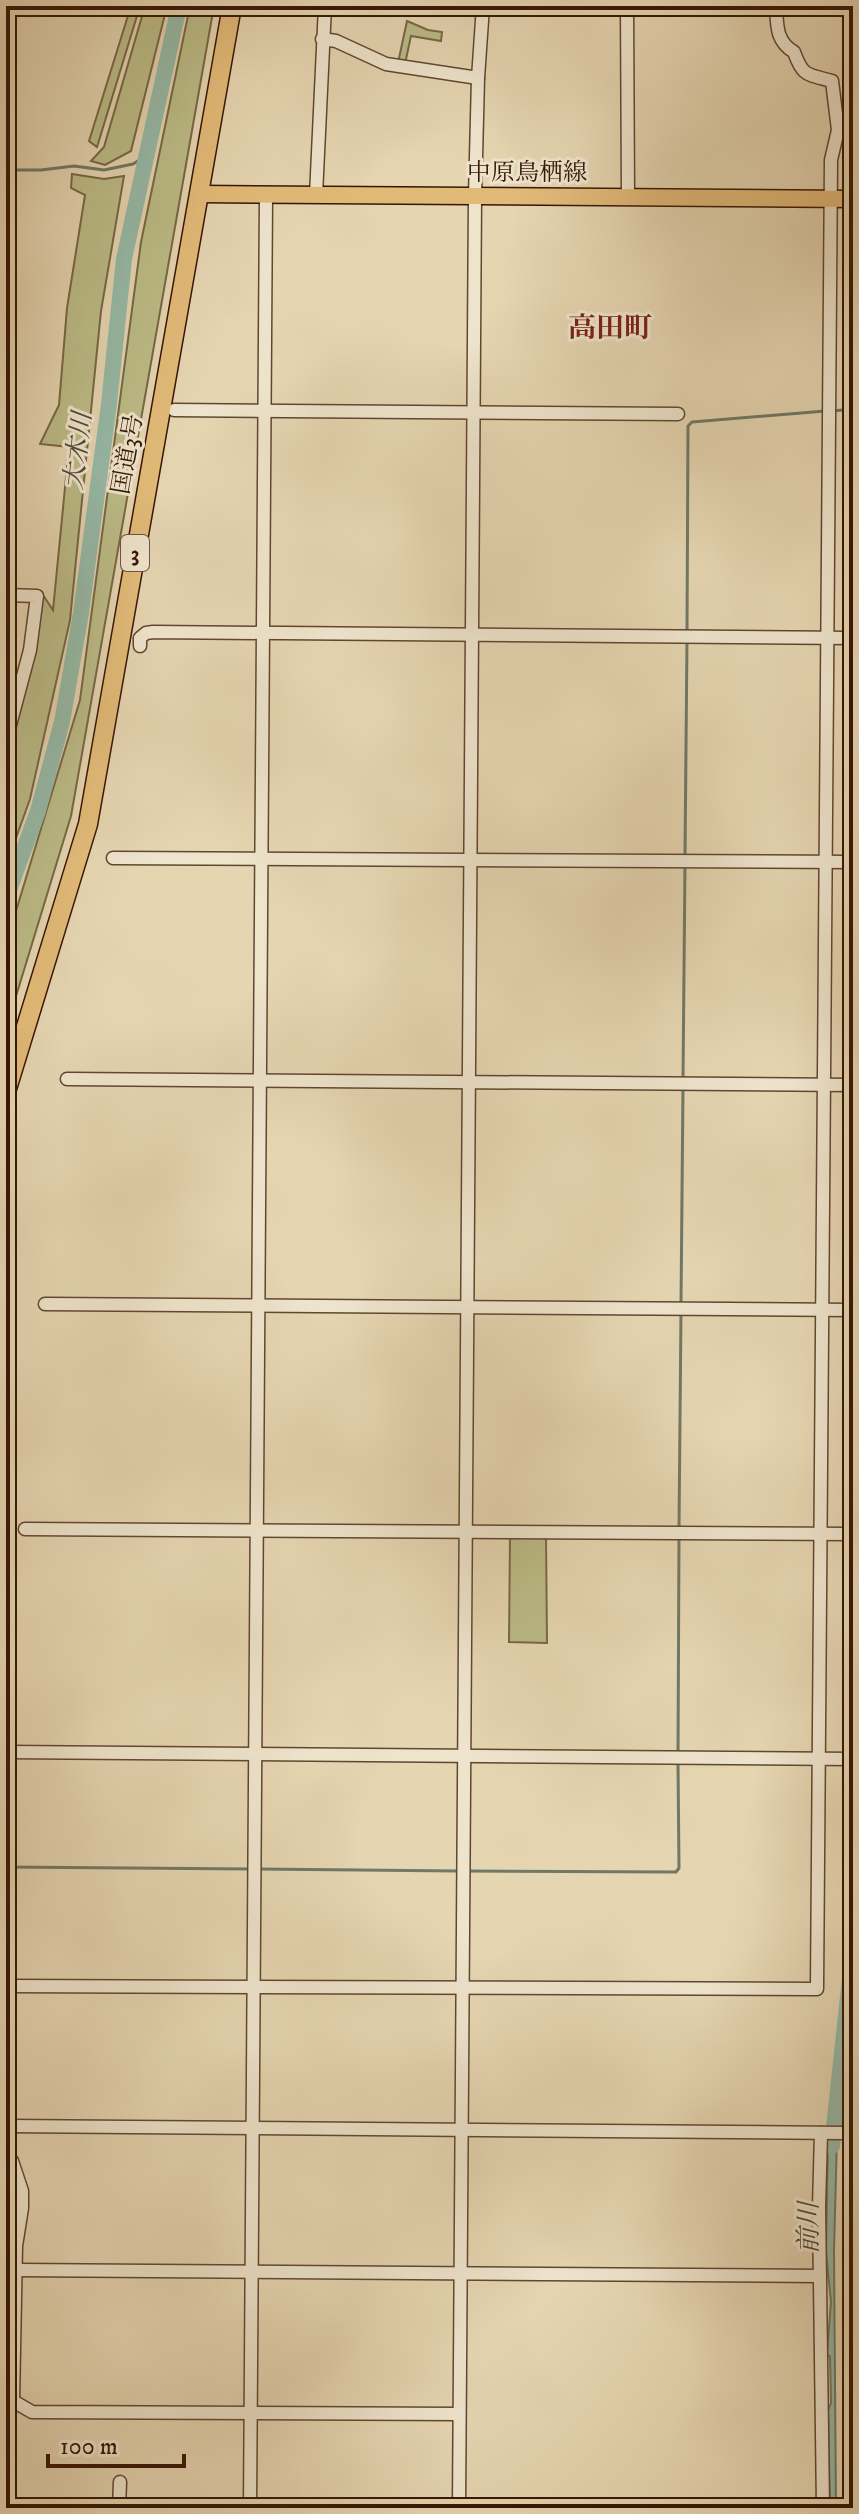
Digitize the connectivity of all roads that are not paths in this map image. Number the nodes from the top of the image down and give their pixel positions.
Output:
1 (232, 6) edge
2 (325, 6) edge
3 (483, 6) edge
4 (627, 6) edge
5 (776, 6) edge
6 (322, 39) junction
7 (478, 78) junction
8 (200, 194) junction
9 (266, 195) junction
10 (316, 195) junction
11 (475, 196) junction
12 (628, 197) junction
13 (831, 199) junction
14 (853, 199) edge
15 (174, 410) dead end
16 (264, 410) junction
17 (475, 412) junction
18 (678, 414) dead end
19 (6, 595) edge
20 (262, 634) junction
21 (474, 634) junction
22 (828, 638) junction
23 (853, 638) edge
24 (140, 646) dead end
25 (6, 740) edge
26 (113, 858) dead end
27 (261, 859) junction
28 (472, 860) junction
29 (827, 862) junction
30 (853, 862) edge
31 (67, 1079) dead end
32 (260, 1082) junction
33 (470, 1084) junction
34 (825, 1085) junction
35 (853, 1085) edge
36 (6, 1092) edge
37 (45, 1304) dead end
38 (258, 1306) junction
39 (468, 1307) junction
40 (822, 1310) junction
41 (853, 1310) edge
42 (25, 1529) dead end
43 (256, 1530) junction
44 (467, 1533) junction
45 (822, 1534) junction
46 (853, 1534) edge
47 (6, 1752) edge
48 (254, 1754) junction
49 (464, 1756) junction
50 (819, 1759) junction
51 (853, 1759) edge
52 (6, 1986) edge
53 (253, 1987) junction
54 (462, 1988) junction
55 (6, 2126) edge
56 (251, 2128) junction
57 (461, 2130) junction
58 (822, 2133) junction
59 (843, 2133) dead end
60 (6, 2156) edge
61 (16, 2270) junction
62 (251, 2271) junction
63 (460, 2272) junction
64 (820, 2276) junction
65 (10, 2401) edge
66 (251, 2413) junction
67 (459, 2414) junction
68 (120, 2482) dead end
69 (119, 2508) edge
70 (250, 2508) edge
71 (459, 2508) edge
72 (823, 2508) edge

1 - 8 highway, 国道3号 / 3
2 - 6 street
3 - 7 street
4 - 12 street
5 - 13 street
6 - 7 street
6 - 10 street
7 - 11 street
8 - 9 main road, 中原鳥栖線
8 - 36 highway, 国道3号 / 3
9 - 10 main road, 中原鳥栖線
9 - 16 street
10 - 11 main road, 中原鳥栖線
11 - 12 main road, 中原鳥栖線
11 - 17 street
12 - 13 main road, 中原鳥栖線
13 - 14 main road, 中原鳥栖線
13 - 22 street
15 - 16 street
16 - 17 street
16 - 20 street
17 - 18 street
17 - 21 street
19 - 25 street
20 - 21 street
20 - 24 street
20 - 27 street
21 - 22 street
21 - 28 street
22 - 23 street
22 - 29 street
26 - 27 street
27 - 28 street
27 - 32 street
28 - 29 street
28 - 33 street
29 - 30 street
29 - 34 street
31 - 32 street
32 - 33 street
32 - 38 street
33 - 34 street
33 - 39 street
34 - 35 street
34 - 40 street
37 - 38 street
38 - 39 street
38 - 43 street
39 - 40 street
39 - 44 street
40 - 41 street
40 - 45 street
42 - 43 street
43 - 44 street
43 - 48 street
44 - 45 street
44 - 49 street
45 - 46 street
45 - 50 street
47 - 48 street
48 - 49 street
48 - 53 street
49 - 50 street
49 - 54 street
50 - 51 street
50 - 54 street
52 - 53 street
53 - 54 street
53 - 56 street
54 - 57 street
55 - 56 street
56 - 57 street
56 - 62 street
57 - 58 street
57 - 63 street
58 - 59 street
58 - 64 street
60 - 61 street
61 - 62 street
61 - 65 street
62 - 63 street
62 - 66 street
63 - 64 street
63 - 67 street
64 - 72 street
65 - 66 street
66 - 67 street
66 - 70 street
67 - 71 street
68 - 69 street

